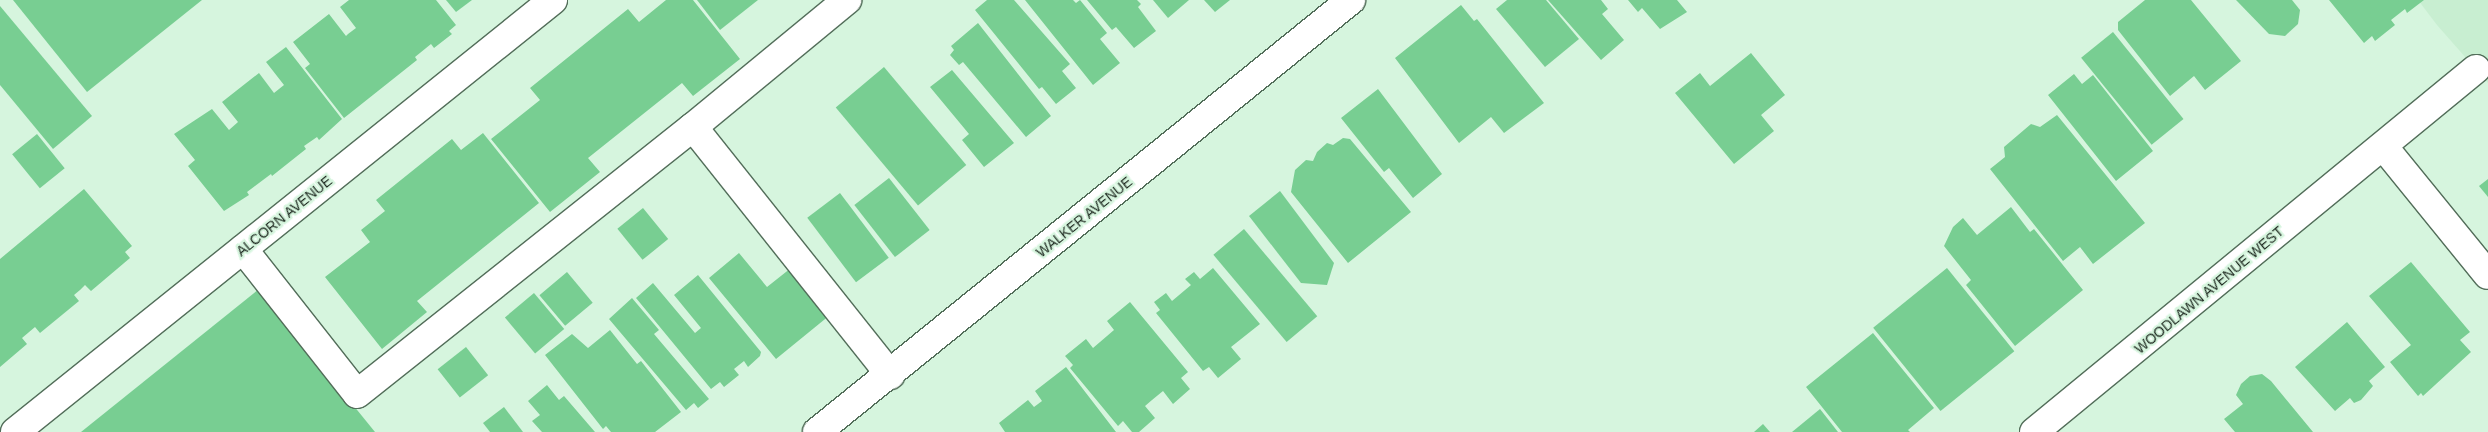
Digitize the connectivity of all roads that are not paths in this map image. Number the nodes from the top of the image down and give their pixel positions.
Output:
1 (553, 0) edge
2 (847, 0) edge
3 (1351, 0) edge
4 (2476, 70) dead end
5 (693, 127) junction
6 (2383, 146) junction
7 (242, 249) junction
8 (2488, 275) edge
9 (890, 374) junction
10 (15, 432) edge
11 (817, 432) edge
12 (2034, 432) edge

1 - 7 street, ALCORN AVENUE
2 - 5 street
3 - 9 street, WALKER AVENUE
4 - 6 street, WOODLAWN AVENUE WEST
5 - 7 street
5 - 9 street
6 - 8 street
6 - 12 street, WOODLAWN AVENUE WEST
7 - 10 street, ALCORN AVENUE
9 - 11 street, WALKER AVENUE

